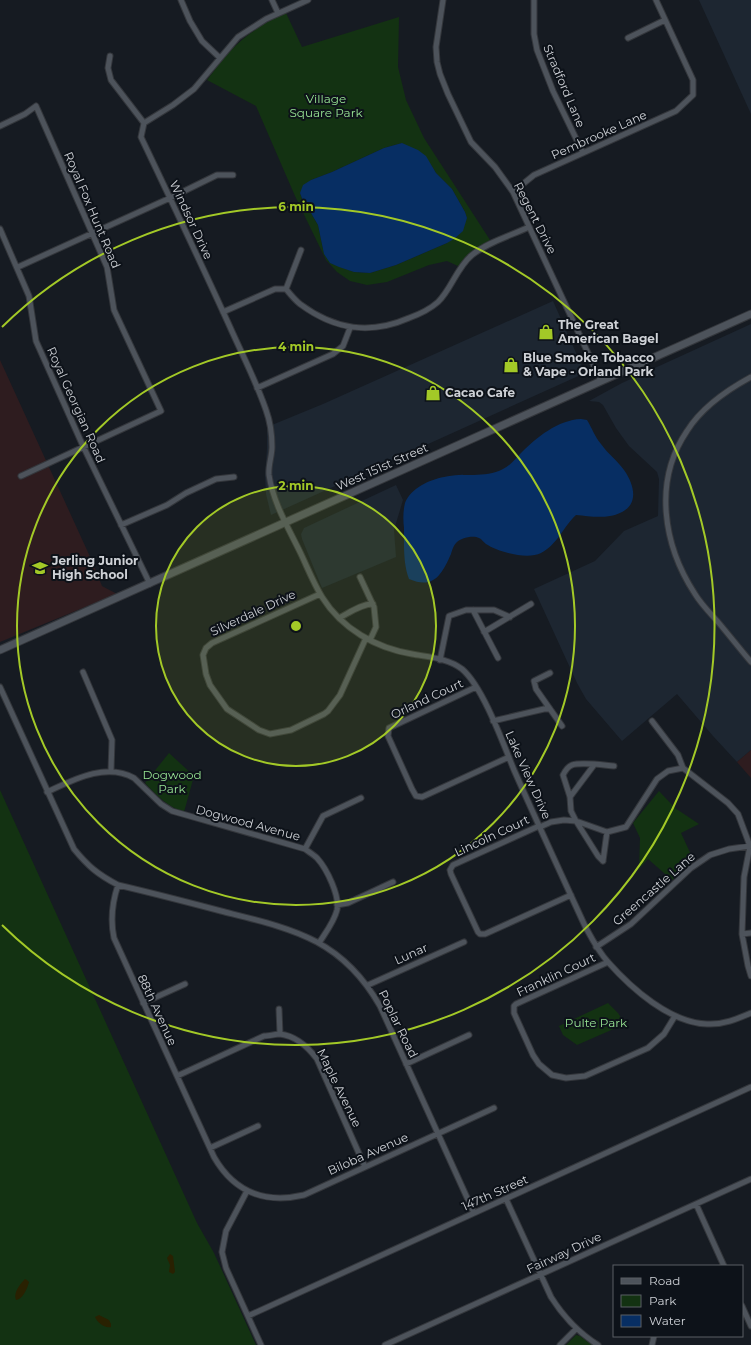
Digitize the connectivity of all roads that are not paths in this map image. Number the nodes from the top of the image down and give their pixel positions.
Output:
1 (181, 0) edge
2 (272, 0) edge
3 (308, 0) edge
4 (444, 0) edge
5 (534, 0) edge
6 (656, 0) edge
7 (278, 13) junction
8 (665, 20) junction
9 (628, 38) dead end
10 (110, 56) dead end
11 (220, 58) junction
12 (144, 123) junction
13 (0, 126) edge
14 (583, 153) junction
15 (233, 175) dead end
16 (513, 192) junction
17 (170, 198) junction
18 (529, 227) junction
19 (0, 229) edge
20 (93, 233) junction
21 (301, 250) dead end
22 (18, 267) junction
23 (286, 289) junction
24 (223, 312) junction
25 (751, 314) edge
26 (350, 328) junction
27 (751, 377) edge
28 (601, 381) junction
29 (257, 388) junction
30 (83, 446) junction
31 (21, 476) dead end
32 (234, 477) dead end
33 (286, 523) junction
34 (121, 525) junction
35 (360, 577) dead end
36 (150, 584) junction
37 (320, 594) junction
38 (373, 604) junction
39 (531, 604) dead end
40 (473, 610) junction
41 (510, 617) junction
42 (339, 618) junction
43 (484, 632) junction
44 (368, 639) junction
45 (0, 650) edge
46 (498, 658) dead end
47 (440, 660) junction
48 (751, 662) edge
49 (83, 672) dead end
50 (550, 673) dead end
51 (0, 687) edge
52 (476, 687) junction
53 (550, 709) junction
54 (493, 721) junction
55 (652, 721) dead end
56 (562, 726) dead end
57 (509, 757) junction
58 (594, 765) junction
59 (614, 766) dead end
60 (683, 768) junction
61 (111, 771) junction
62 (47, 792) junction
63 (570, 797) junction
64 (361, 798) dead end
65 (576, 821) junction
66 (539, 826) junction
67 (607, 832) junction
68 (750, 846) junction
69 (305, 849) junction
70 (393, 882) dead end
71 (118, 885) junction
72 (571, 895) junction
73 (338, 905) junction
74 (751, 933) edge
75 (742, 934) junction
76 (464, 942) dead end
77 (319, 943) junction
78 (596, 947) junction
79 (608, 962) junction
80 (751, 976) edge
81 (185, 984) dead end
82 (368, 985) junction
83 (143, 1003) junction
84 (279, 1010) dead end
85 (751, 1012) edge
86 (675, 1016) junction
87 (280, 1034) junction
88 (469, 1035) dead end
89 (406, 1064) junction
90 (177, 1076) junction
91 (751, 1087) edge
92 (494, 1108) dead end
93 (258, 1126) dead end
94 (438, 1134) junction
95 (210, 1148) junction
96 (365, 1167) junction
97 (751, 1179) edge
98 (247, 1191) junction
99 (506, 1199) junction
100 (696, 1204) junction
101 (474, 1213) junction
102 (724, 1265) edge
103 (540, 1275) junction
104 (743, 1308) edge
105 (248, 1316) junction
106 (751, 1326) edge
107 (576, 1329) junction
108 (261, 1345) edge
109 (385, 1345) edge
110 (560, 1345) edge
111 (598, 1345) edge

1 - 11 street
2 - 7 street
3 - 7 street
4 - 16 street, Regent Drive
5 - 14 street, Stradford Lane
6 - 8 street
7 - 11 street
8 - 9 street
8 - 14 street, Pembrooke Lane
10 - 12 street
11 - 12 street
12 - 17 street, Windsor Drive
13 - 20 street, Royal Fox Hunt Road
14 - 16 street, Pembrooke Lane
15 - 17 street
16 - 18 street, Regent Drive
17 - 20 street
17 - 24 street, Windsor Drive
18 - 26 street
18 - 28 street, Regent Drive
19 - 22 street, Royal Georgian Road
20 - 22 street
20 - 30 street, Royal Fox Hunt Road
21 - 23 street
22 - 30 street, Royal Georgian Road
23 - 24 street
23 - 26 street
24 - 29 street, Windsor Drive
25 - 28 street, West 151st Street
26 - 29 street
27 - 48 street
28 - 33 street, West 151st Street
29 - 33 street, Windsor Drive
30 - 31 street
30 - 34 street, Royal Georgian Road
32 - 34 street
33 - 36 street, West 151st Street
33 - 37 street, Lake View Drive
34 - 36 street, Royal Georgian Road
35 - 38 street, Silverdale Drive
36 - 45 street, West 151st Street
37 - 42 street, Lake View Drive
37 - 44 street, Silverdale Drive
38 - 42 street
38 - 44 street, Silverdale Drive
39 - 41 street
40 - 41 street
40 - 43 street
40 - 47 street
41 - 43 street
42 - 44 street, Lake View Drive
43 - 46 street
44 - 47 street, Lake View Drive
47 - 52 street, Lake View Drive
49 - 61 street
50 - 53 street
51 - 62 street
52 - 54 street, Lake View Drive
52 - 57 street, Orland Court
53 - 54 street
53 - 56 street
54 - 57 street, Lake View Drive
55 - 60 street
57 - 66 street, Lake View Drive
58 - 59 street
58 - 63 street
58 - 63 street
60 - 67 street
60 - 68 street
61 - 62 street, Dogwood Avenue
61 - 69 street, Dogwood Avenue
62 - 71 street
63 - 65 street
64 - 69 street
65 - 66 street, Lincoln Court
65 - 67 street, Lincoln Court
65 - 67 street
66 - 72 street, Lake View Drive
66 - 72 street, Lincoln Court
68 - 75 street
68 - 78 street, Greencastle Lane
69 - 73 street, Dogwood Avenue
70 - 73 street
71 - 77 street, Poplar Road
71 - 83 street, 88th Avenue
72 - 78 street, Lake View Drive
73 - 77 street
74 - 75 street
75 - 80 street
76 - 82 street, Lunar
77 - 82 street, Poplar Road
78 - 79 street, Lake View Drive
79 - 86 street, Lake View Drive
79 - 86 street, Franklin Court
81 - 83 street
82 - 89 street, Poplar Road
83 - 90 street, 88th Avenue
84 - 87 street
85 - 86 street, Lake View Drive
87 - 90 street
87 - 96 street, Maple Avenue
88 - 89 street
89 - 94 street, Poplar Road
90 - 95 street, 88th Avenue
91 - 99 street, 147th Street
92 - 94 street, Biloba Avenue
93 - 95 street
94 - 96 street, Biloba Avenue
94 - 101 street, Poplar Road
95 - 98 street, 88th Avenue
96 - 98 street, Biloba Avenue
97 - 100 street, Fairway Drive
98 - 105 street
99 - 101 street, 147th Street
99 - 103 street
100 - 102 street
100 - 103 street, Fairway Drive
101 - 105 street, 147th Street
103 - 107 street
103 - 109 street, Fairway Drive
104 - 106 street
105 - 108 street
107 - 110 street
107 - 111 street

